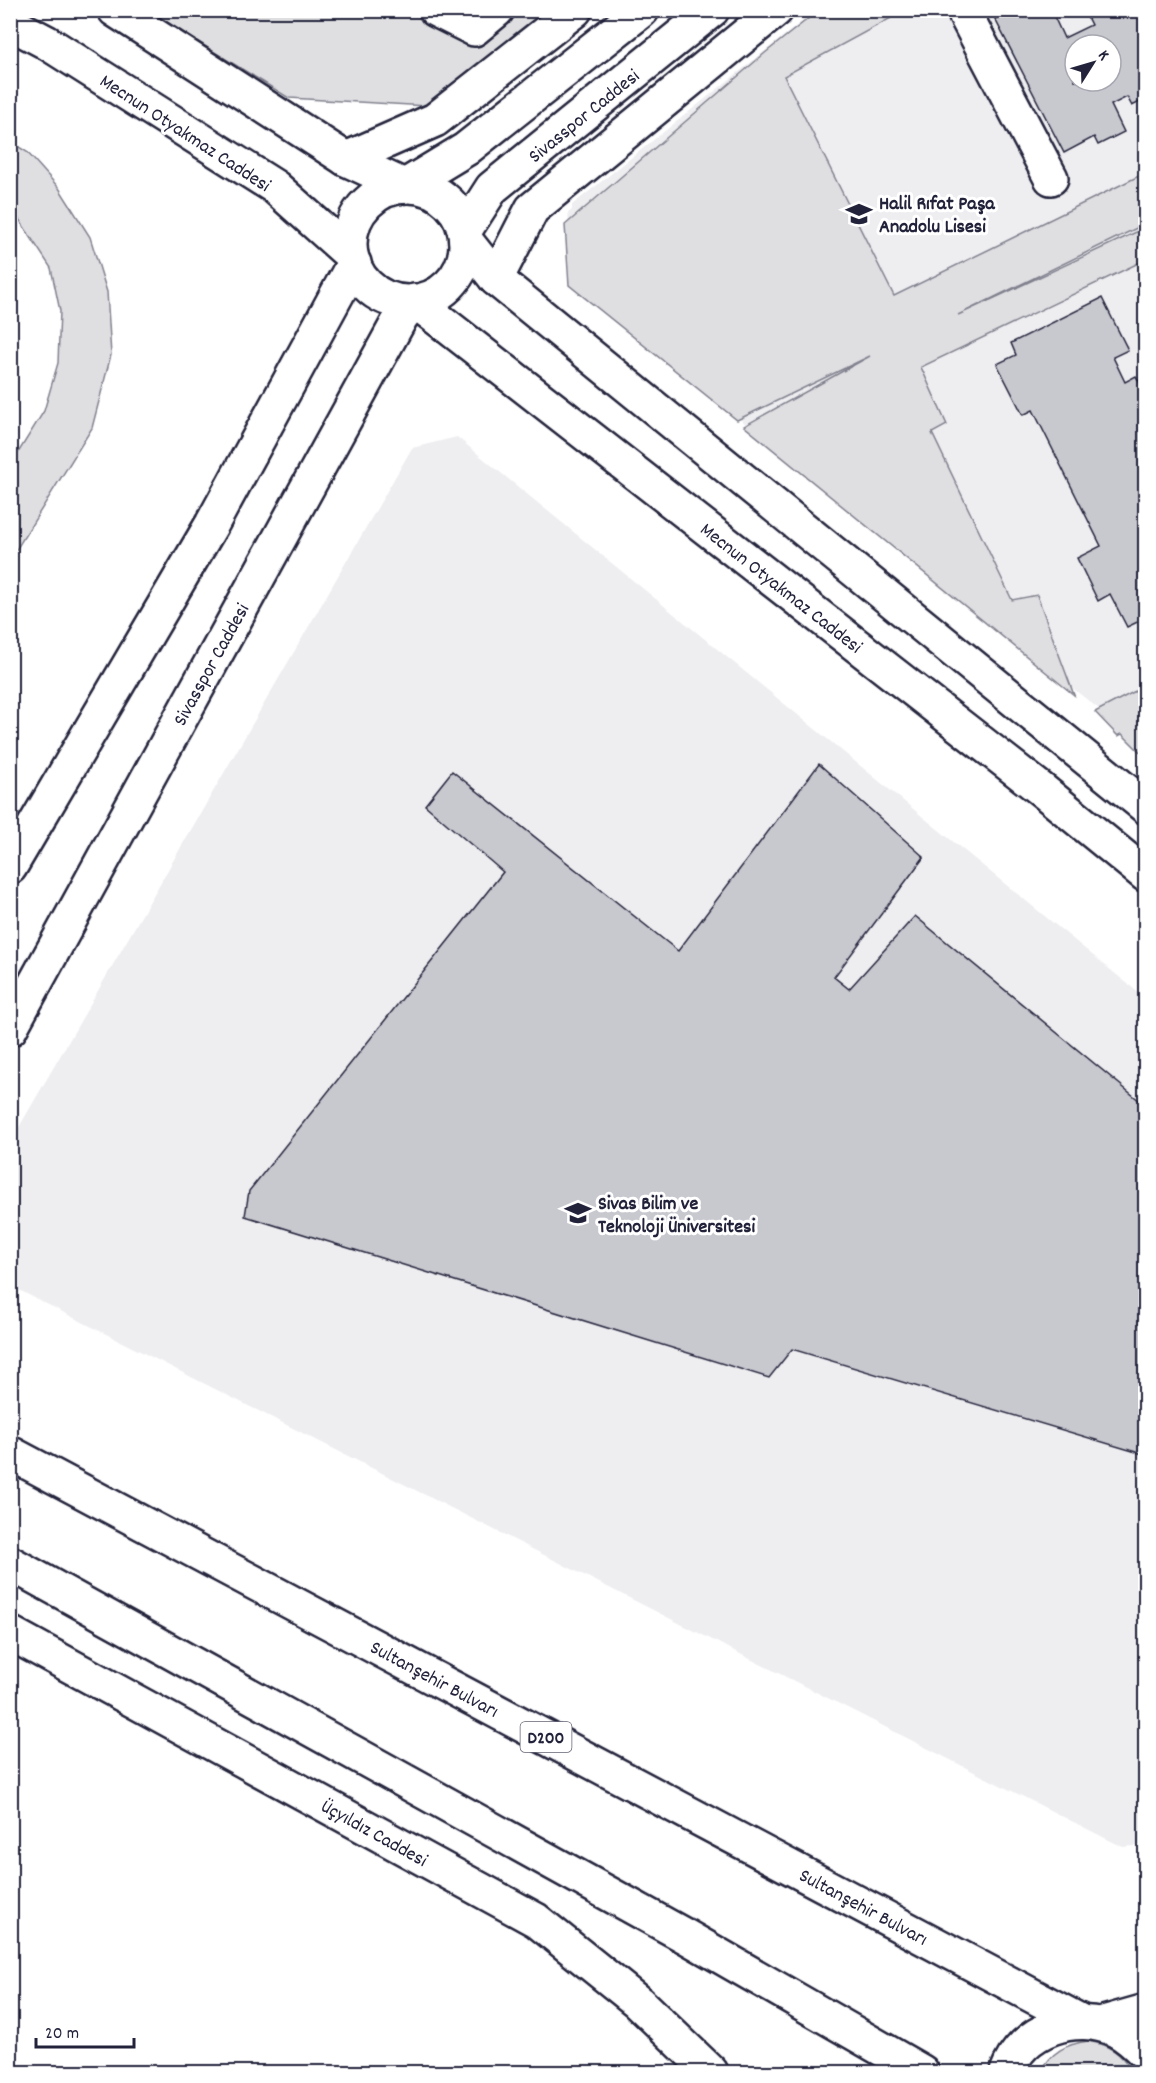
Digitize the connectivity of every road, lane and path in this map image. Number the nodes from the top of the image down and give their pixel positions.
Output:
1 (115, 10) edge
2 (436, 10) edge
3 (575, 10) edge
4 (642, 10) edge
5 (712, 10) edge
6 (776, 10) edge
7 (965, 10) edge
8 (491, 12) edge
9 (10, 22) edge
10 (346, 159) junction
11 (1051, 178) dead end
12 (405, 186) junction
13 (465, 235) junction
14 (353, 259) junction
15 (496, 279) junction
16 (414, 301) junction
17 (1146, 807) edge
18 (10, 867) edge
19 (1146, 875) edge
20 (10, 1029) edge
21 (10, 1453) edge
22 (10, 1563) edge
23 (10, 1633) edge
24 (638, 2002) junction
25 (1146, 2011) edge
26 (1091, 2023) junction
27 (1146, 2054) edge
28 (681, 2073) edge
29 (711, 2073) edge
30 (922, 2073) edge
31 (1007, 2073) edge

1 - 10 main road
2 - 8 main road
3 - 10 main road
4 - 12 main road
5 - 13 main road, Sivasspor Caddesi
6 - 15 main road
7 - 11 main road
9 - 14 main road, Mecnun Otyakmaz Caddesi
10 - 12 main road
12 - 13 main road
12 - 14 main road
13 - 15 main road
13 - 16 main road
14 - 16 main road
14 - 18 main road
15 - 17 main road
16 - 19 main road, Mecnun Otyakmaz Caddesi
16 - 20 main road, Sivasspor Caddesi
21 - 26 main road, Sultanşehir Bulvarı / D200
22 - 30 main road
23 - 24 main road, Üçyıldız Caddesi
24 - 28 main road
24 - 29 main road, Üçyıldız Caddesi
25 - 26 main road
26 - 27 main road, Sultanşehir Bulvarı
26 - 31 main road

